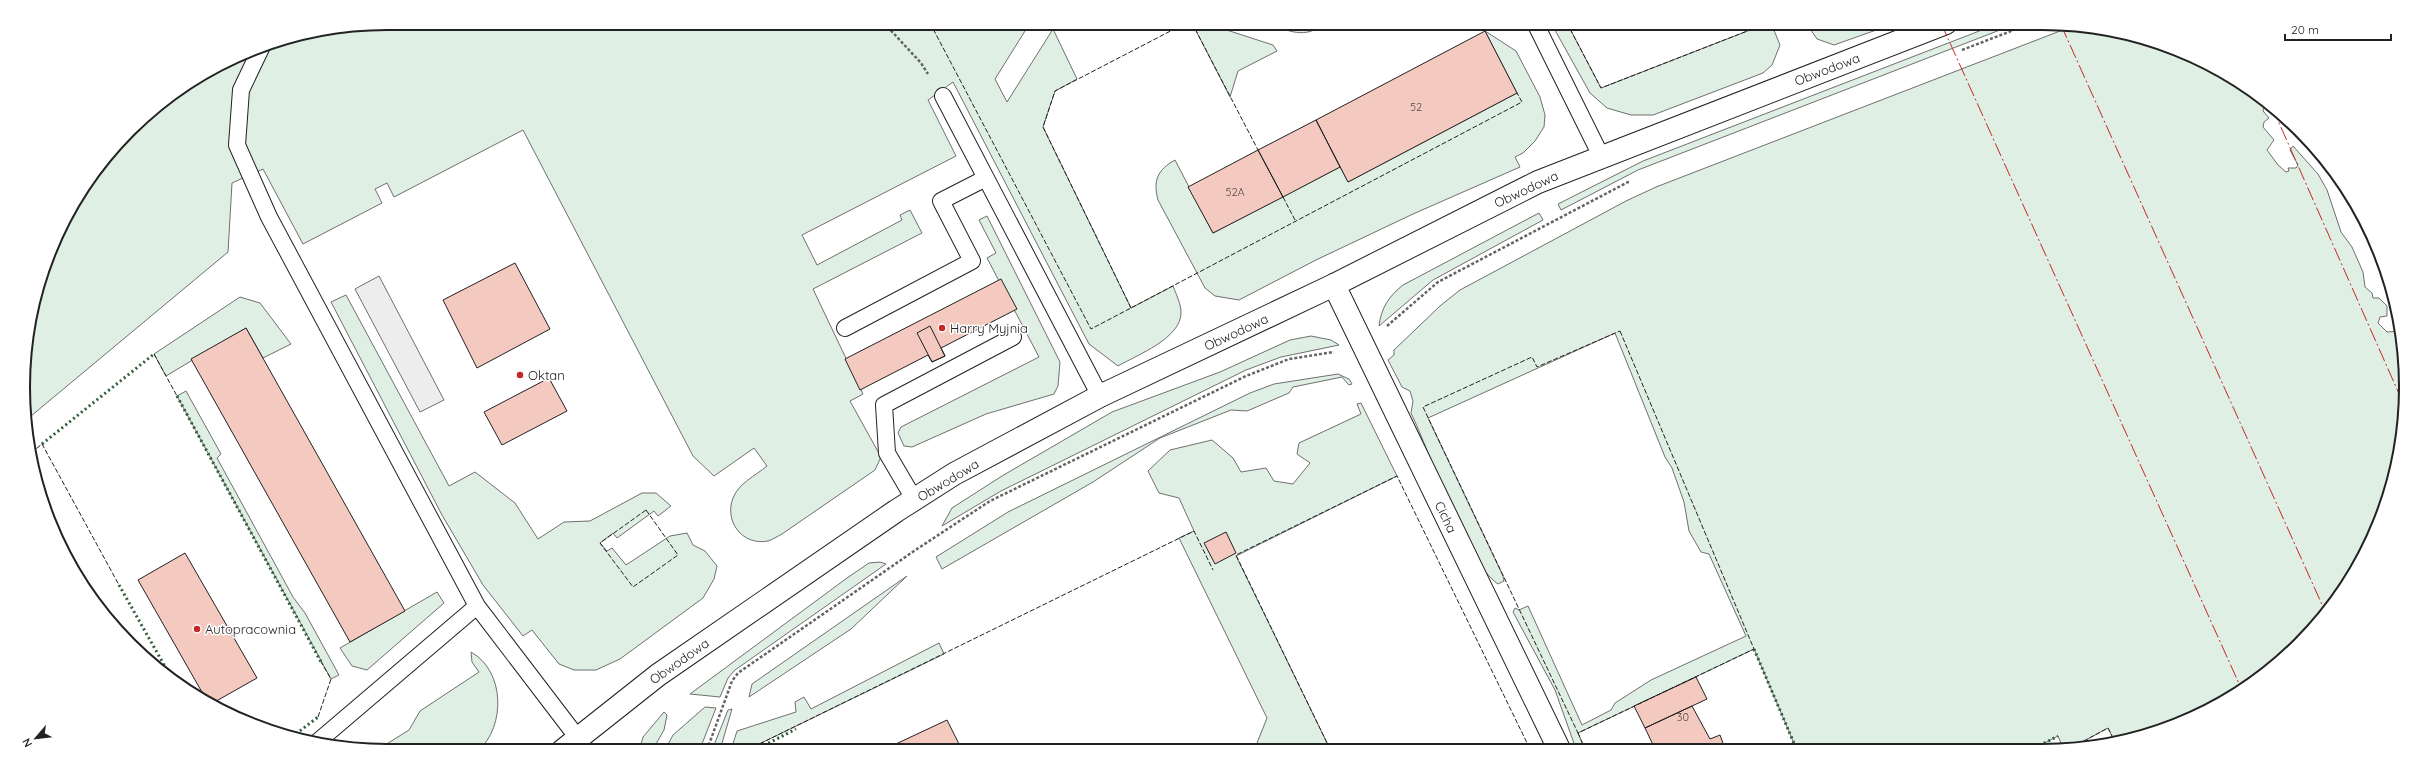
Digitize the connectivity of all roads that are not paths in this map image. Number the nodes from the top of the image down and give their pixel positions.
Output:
1 (1538, 30) edge
2 (1928, 30) edge
3 (258, 54) edge
4 (943, 96) road end
5 (1601, 156) junction
6 (986, 178) junction
7 (1334, 285) junction
8 (845, 328) dead end
9 (1013, 337) dead end
10 (1100, 396) junction
11 (914, 500) junction
12 (477, 606) junction
13 (321, 738) edge
14 (574, 744) edge
15 (577, 744) edge
16 (1556, 744) edge

1 - 5 lane
2 - 5 main road, Obwodowa
3 - 12 lane
4 - 6 lane
5 - 7 main road, Obwodowa
6 - 8 lane
6 - 10 lane
7 - 10 main road, Obwodowa
7 - 16 main road, Cicha
9 - 11 lane
10 - 11 main road, Obwodowa
11 - 15 main road, Obwodowa
12 - 13 lane
12 - 14 lane

